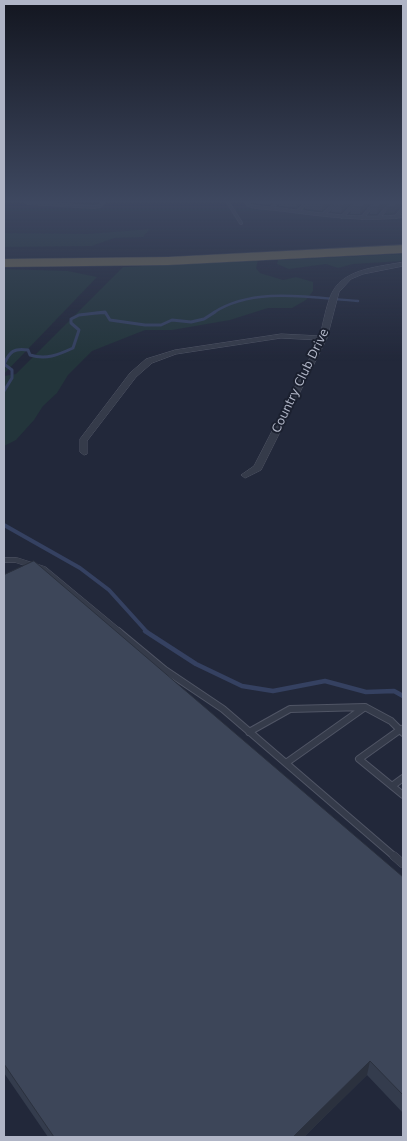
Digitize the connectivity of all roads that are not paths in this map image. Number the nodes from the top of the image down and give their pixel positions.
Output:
1 (300, 254) edge
2 (4, 263) edge
3 (403, 264) edge
4 (323, 338) junction
5 (84, 452) dead end
6 (245, 475) dead end
7 (4, 560) edge
8 (365, 707) junction
9 (402, 731) edge
10 (249, 732) junction
11 (286, 763) junction
12 (403, 778) edge
13 (392, 786) junction
14 (403, 795) edge
15 (403, 864) edge

1 - 2 highway
3 - 4 street, Country Club Drive
4 - 5 street
4 - 6 street, Country Club Drive
7 - 10 lane
8 - 9 lane
8 - 10 lane
8 - 11 lane
9 - 13 lane
10 - 11 lane
11 - 15 lane
12 - 13 lane
13 - 14 lane

